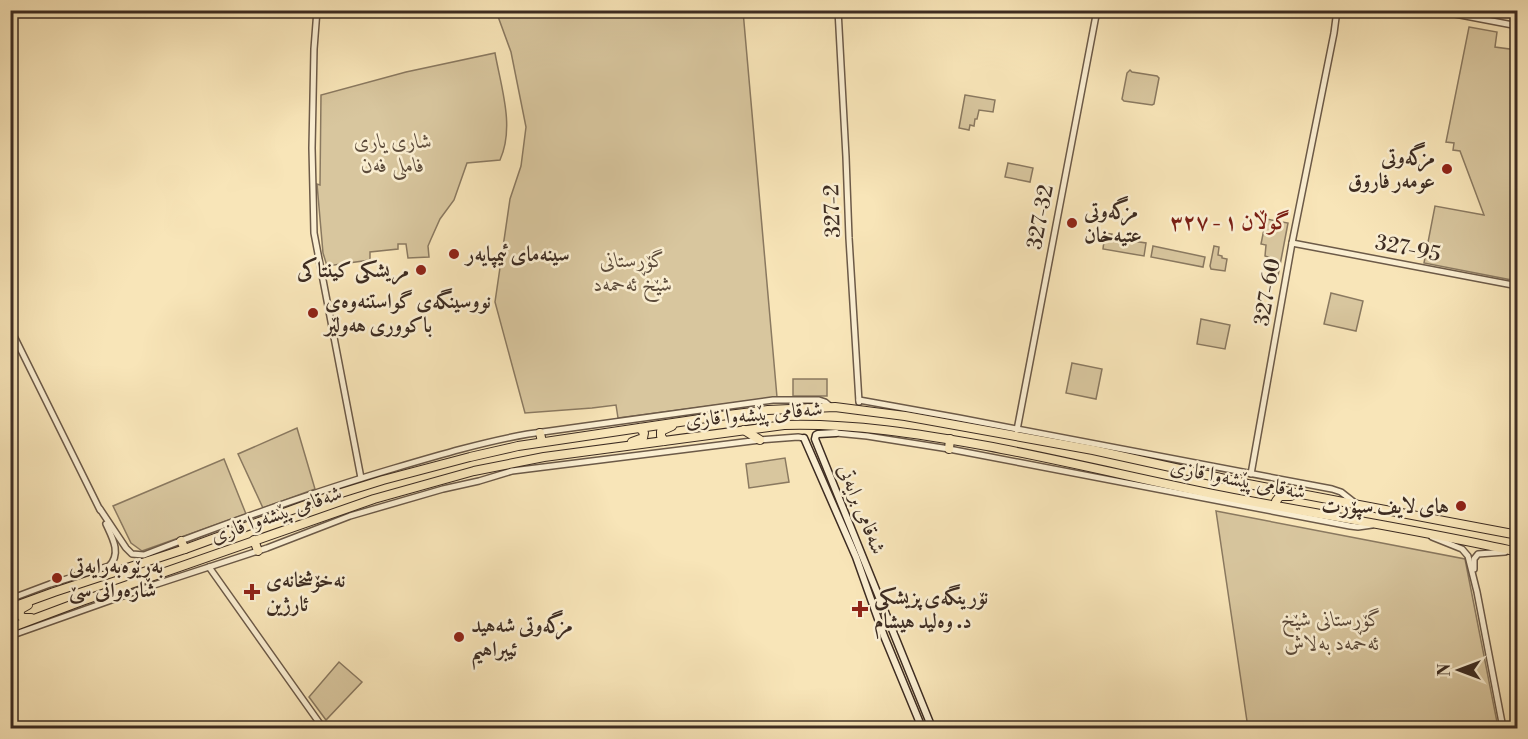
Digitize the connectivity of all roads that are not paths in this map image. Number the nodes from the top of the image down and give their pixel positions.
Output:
1 (317, 10) edge
2 (838, 10) edge
3 (1096, 10) edge
4 (1337, 10) edge
5 (1434, 10) edge
6 (1518, 26) edge
7 (1292, 243) junction
8 (1518, 286) edge
9 (10, 328) edge
10 (859, 400) junction
11 (717, 407) junction
12 (831, 407) junction
13 (860, 410) junction
14 (720, 416) junction
15 (959, 418) junction
16 (687, 421) junction
17 (947, 423) junction
18 (640, 428) junction
19 (837, 429) junction
20 (744, 430) junction
21 (1017, 430) junction
22 (540, 432) junction
23 (516, 436) junction
24 (1058, 437) junction
25 (804, 438) joint
26 (760, 440) junction
27 (950, 440) junction
28 (664, 441) junction
29 (542, 442) junction
30 (1064, 445) junction
31 (518, 446) junction
32 (611, 448) junction
33 (949, 449) junction
34 (1152, 459) junction
35 (1251, 474) junction
36 (381, 476) junction
37 (362, 478) junction
38 (1151, 484) junction
39 (1248, 484) junction
40 (1221, 495) junction
41 (1311, 496) junction
42 (374, 499) junction
43 (1356, 504) junction
44 (276, 506) junction
45 (1276, 506) junction
46 (377, 508) junction
47 (100, 509) junction
48 (845, 512) junction
49 (281, 514) junction
50 (838, 517) junction
51 (1377, 524) junction
52 (1423, 533) junction
53 (1518, 535) edge
54 (254, 540) junction
55 (181, 541) junction
56 (184, 549) junction
57 (258, 551) junction
58 (1516, 551) edge
59 (105, 567) junction
60 (209, 567) junction
61 (106, 576) junction
62 (138, 586) junction
63 (54, 592) junction
64 (1477, 592) junction
65 (10, 600) edge
66 (10, 608) edge
67 (52, 612) junction
68 (10, 628) edge
69 (893, 632) junction
70 (10, 636) edge
71 (884, 636) junction
72 (323, 729) edge
73 (922, 729) edge
74 (932, 729) edge
75 (1503, 729) edge

1 - 37 street
2 - 10 street, 327-2
3 - 21 street, 327-32
4 - 7 street, 327-60
5 - 6 street
7 - 8 street, 327-95
7 - 35 street, 327-60
9 - 47 street
10 - 13 street, 327-2
10 - 15 street
11 - 12 street
11 - 14 highway
11 - 22 street
12 - 13 highway, شەقامی پێشەوا قازی
12 - 14 highway, شەقامی پێشەوا قازی
13 - 17 highway, شەقامی پێشەوا قازی
14 - 16 highway, شەقامی پێشەوا قازی
15 - 17 highway
15 - 21 street
16 - 18 highway, شەقامی پێشەوا قازی
16 - 28 highway
17 - 30 highway, شەقامی پێشەوا قازی
18 - 29 highway, شەقامی پێشەوا قازی
18 - 32 highway
19 - 20 highway, شەقامی پێشەوا قازی
19 - 27 highway, شەقامی پێشەوا قازی
19 - 33 street
19 - 48 main road, شەقامی برایەتی
20 - 26 highway
20 - 28 highway, شەقامی پێشەوا قازی
21 - 24 street
22 - 23 street
22 - 29 highway
23 - 31 highway
23 - 36 street
24 - 30 highway
24 - 34 street
25 - 26 street
25 - 50 main road, شەقامی برایەتی
26 - 46 street
27 - 33 highway
27 - 38 highway, شەقامی پێشەوا قازی
28 - 32 highway, شەقامی پێشەوا قازی
29 - 31 highway, شەقامی پێشەوا قازی
30 - 34 highway, شەقامی پێشەوا قازی
31 - 36 highway, شەقامی پێشەوا قازی
32 - 42 highway, شەقامی پێشەوا قازی
33 - 38 street
34 - 35 street
34 - 39 highway, شەقامی پێشەوا قازی
35 - 43 street
36 - 37 street
36 - 49 highway, شەقامی پێشەوا قازی
37 - 44 street
38 - 40 highway, شەقامی پێشەوا قازی
38 - 51 street
39 - 40 highway
39 - 41 highway, شەقامی پێشەوا قازی
40 - 45 highway, شەقامی پێشەوا قازی
41 - 43 highway, شەقامی پێشەوا قازی
41 - 45 highway
42 - 46 highway
42 - 54 highway, شەقامی پێشەوا قازی
43 - 53 highway, شەقامی پێشەوا قازی
44 - 49 highway
44 - 55 street
45 - 51 highway, شەقامی پێشەوا قازی
46 - 57 street
47 - 55 street
47 - 59 street
48 - 50 main road
48 - 69 main road, شەقامی برایەتی
49 - 56 highway, شەقامی پێشەوا قازی
50 - 71 main road, شەقامی برایەتی
51 - 52 highway, شەقامی پێشەوا قازی
52 - 58 highway, شەقامی پێشەوا قازی
52 - 64 street
54 - 57 highway
54 - 62 highway, شەقامی پێشەوا قازی
55 - 56 highway
56 - 61 highway, شەقامی پێشەوا قازی
57 - 60 street
58 - 64 street
59 - 61 highway
59 - 65 street
60 - 62 street
60 - 72 street
61 - 63 highway, شەقامی پێشەوا قازی
62 - 67 highway, شەقامی پێشەوا قازی
62 - 70 street
63 - 66 highway, شەقامی پێشەوا قازی
63 - 67 highway
64 - 75 street
67 - 68 highway, شەقامی پێشەوا قازی
69 - 71 main road
69 - 74 main road, شەقامی برایەتی
71 - 73 main road, شەقامی برایەتی

